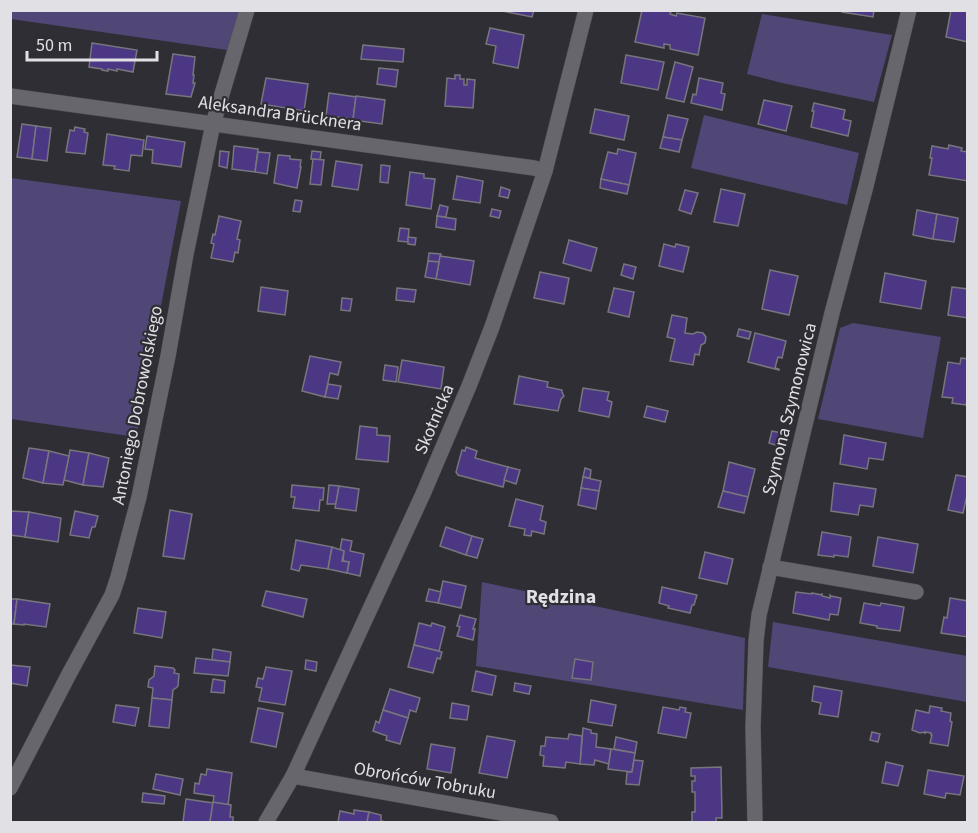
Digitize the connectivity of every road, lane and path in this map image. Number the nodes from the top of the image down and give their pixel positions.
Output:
1 (246, 10) edge
2 (586, 10) edge
3 (909, 10) edge
4 (10, 96) edge
5 (213, 123) junction
6 (545, 171) junction
7 (770, 567) junction
8 (916, 592) dead end
9 (293, 777) junction
10 (10, 788) edge
11 (266, 822) edge
12 (551, 822) edge
13 (755, 822) edge

1 - 5 street, Antoniego Dobrowolskiego
2 - 6 street, Skotnicka
3 - 7 street, Szymona Szymonowica
4 - 5 street, Aleksandra Brücknera
5 - 6 street, Aleksandra Brücknera
5 - 10 street, Antoniego Dobrowolskiego
6 - 9 street, Skotnicka
7 - 8 street
7 - 13 street, Szymona Szymonowica
9 - 11 street, Skotnicka
9 - 12 street, Obrońców Tobruku

